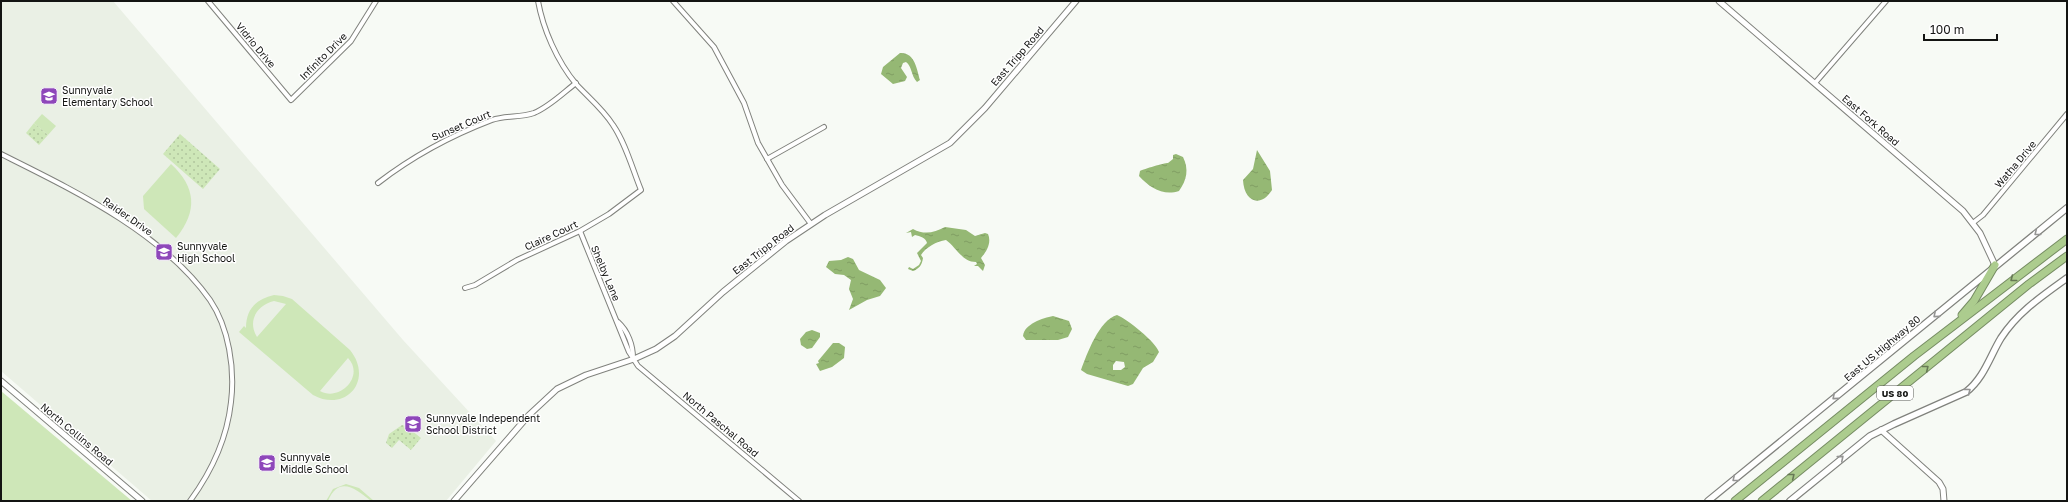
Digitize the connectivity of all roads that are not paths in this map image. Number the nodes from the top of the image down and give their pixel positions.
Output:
1 (208, 1) edge
2 (376, 1) edge
3 (538, 1) edge
4 (673, 1) edge
5 (1076, 1) edge
6 (1719, 1) edge
7 (1886, 1) edge
8 (576, 83) junction
9 (1815, 83) junction
10 (291, 100) joint
11 (2067, 114) edge
12 (824, 127) dead end
13 (1, 154) edge
14 (767, 159) junction
15 (378, 183) dead end
16 (2067, 208) edge
17 (1974, 222) junction
18 (812, 224) junction
19 (580, 231) junction
20 (2067, 239) edge
21 (2067, 256) edge
22 (2067, 260) edge
23 (1995, 265) junction
24 (2067, 278) edge
25 (2029, 284) junction
26 (465, 288) dead end
27 (1936, 339) junction
28 (634, 359) junction
29 (1, 381) edge
30 (1881, 430) junction
31 (142, 501) edge
32 (190, 501) edge
33 (454, 501) edge
34 (799, 501) edge
35 (1708, 501) edge
36 (1735, 501) edge
37 (1762, 501) edge
38 (1790, 501) edge
39 (1944, 501) edge

1 - 10 street, Vidrio Drive
2 - 10 street, Infinito Drive
3 - 8 street
4 - 14 street
5 - 18 street, East Tripp Road
6 - 9 street, East Fork Road
7 - 9 street
8 - 15 street, Sunset Court
8 - 19 street, Claire Court
9 - 17 street, East Fork Road
11 - 17 street, Watha Drive
12 - 14 street
13 - 32 street, Raider Drive
14 - 18 street
16 -> 23 main road, East US Highway 80
17 - 23 street, East Fork Road
18 - 28 street, East Tripp Road
19 - 26 street, Claire Court
19 - 28 street, Shelby Lane
20 -> 27 highway, US 80
21 - 25 highway, US 80
22 - 25 highway
23 - 27 highway
23 -> 35 main road, East US Highway 80
30 -> 24 main road
37 -> 25 highway, US 80
27 - 36 highway, US 80
28 - 33 street, East Tripp Road
28 - 34 street, North Paschal Road
29 - 31 street, North Collins Road
38 -> 30 main road
30 - 39 street

